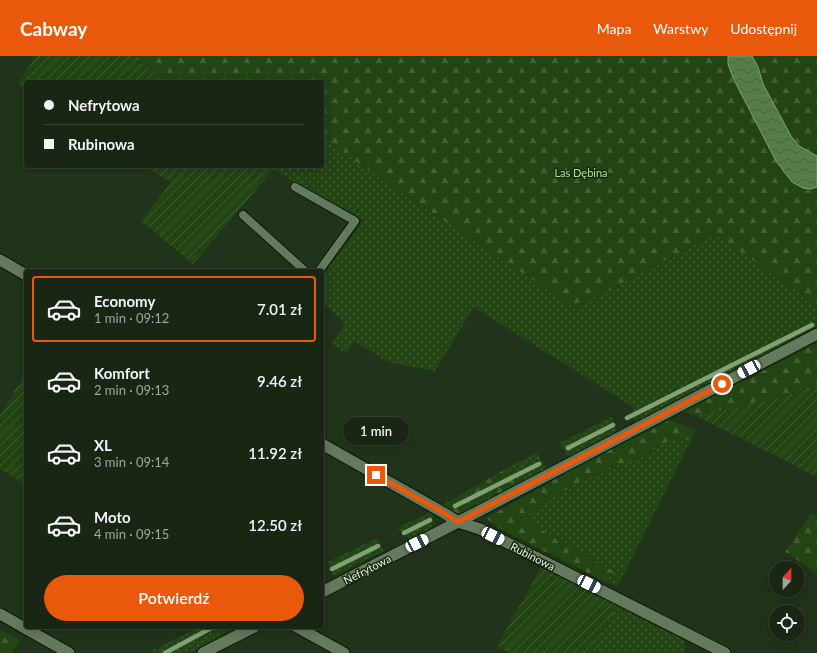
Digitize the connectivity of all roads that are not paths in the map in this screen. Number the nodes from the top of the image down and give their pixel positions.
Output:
1 (294, 187) dead end
2 (243, 215) dead end
3 (0, 260) edge
4 (303, 269) edge
5 (320, 269) edge
6 (24, 274) edge
7 (817, 334) edge
8 (324, 445) edge
9 (458, 522) junction
10 (324, 591) edge
11 (0, 614) edge
12 (24, 628) edge
13 (27, 629) edge
14 (250, 629) edge
15 (301, 629) edge
16 (69, 653) edge
17 (203, 653) edge
18 (344, 653) edge
19 (725, 653) edge

1 - 5 lane
2 - 4 lane
3 - 6 street
7 - 9 street, Nefrytowa
8 - 9 street, Rubinowa
9 - 10 street, Nefrytowa
9 - 19 street, Rubinowa
11 - 12 street
13 - 16 street
14 - 17 street
15 - 18 street

